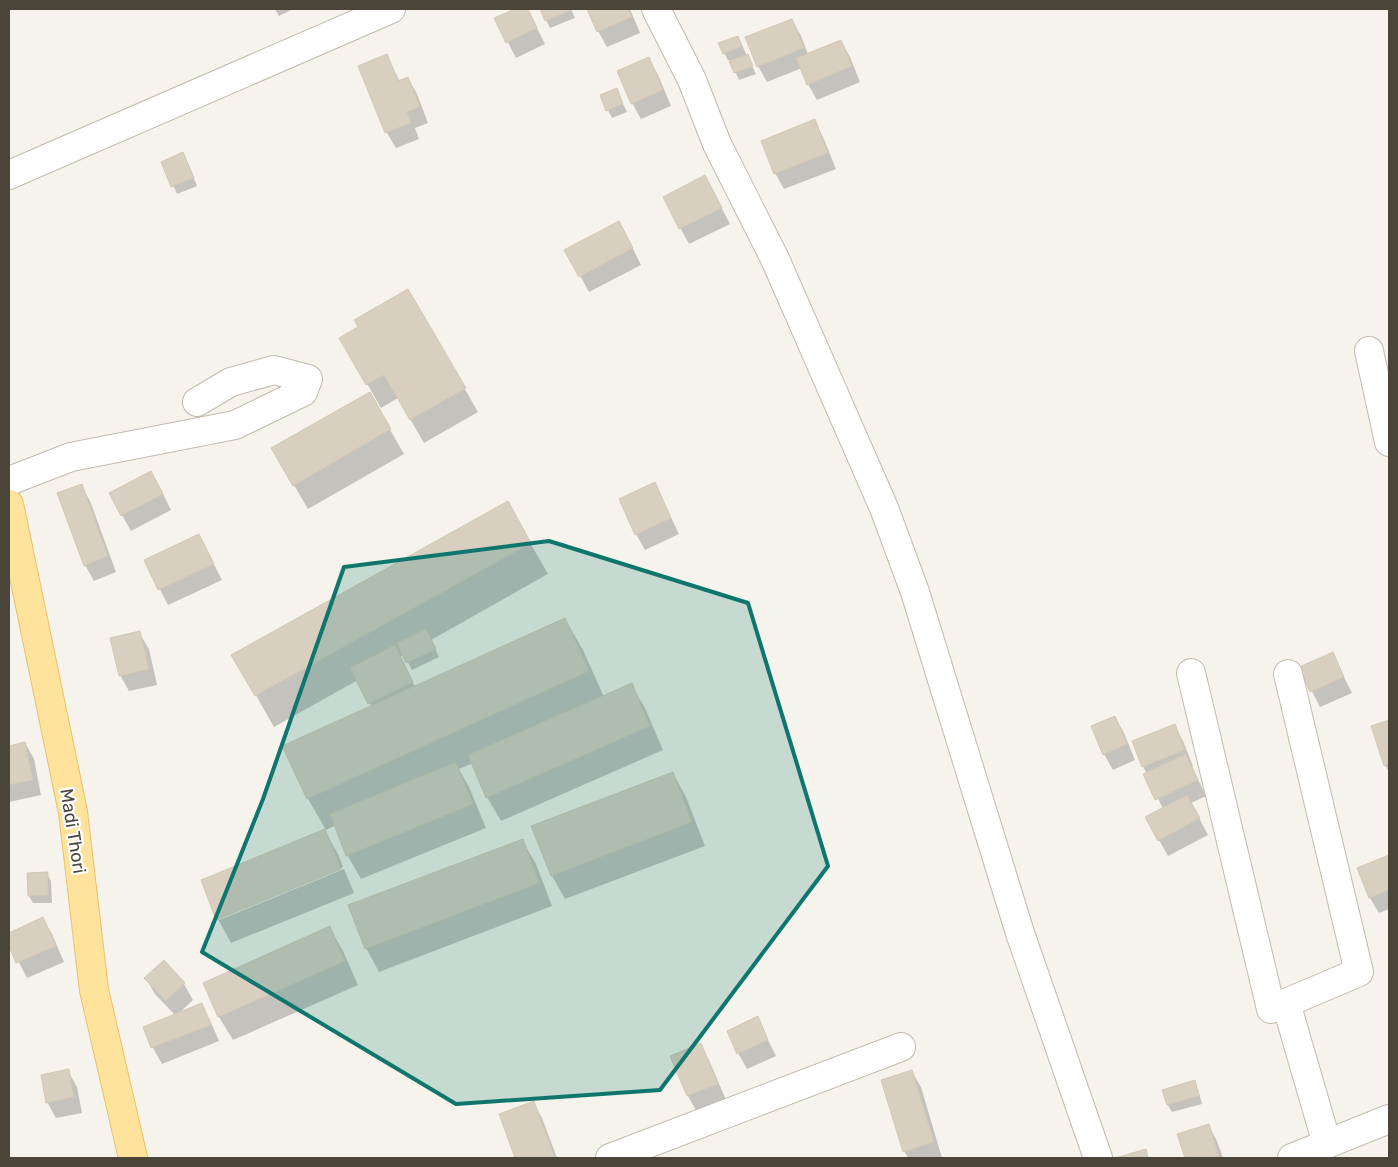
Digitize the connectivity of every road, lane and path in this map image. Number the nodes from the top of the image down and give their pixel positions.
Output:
1 (391, 9) edge
2 (656, 9) edge
3 (9, 175) edge
4 (1369, 351) dead end
5 (197, 402) dead end
6 (1389, 442) edge
7 (9, 481) edge
8 (9, 504) edge
9 (1190, 673) dead end
10 (1288, 674) dead end
11 (1286, 1003) junction
12 (902, 1047) dead end
13 (1389, 1119) edge
14 (1327, 1144) junction
15 (134, 1158) edge
16 (610, 1158) edge
17 (1098, 1158) edge
18 (1292, 1158) edge

1 - 3 street
2 - 17 street
4 - 6 street
5 - 7 street
8 - 15 main road, Madi Thori
9 - 11 street
10 - 11 street
11 - 14 street
12 - 16 street
13 - 14 street
14 - 18 street

